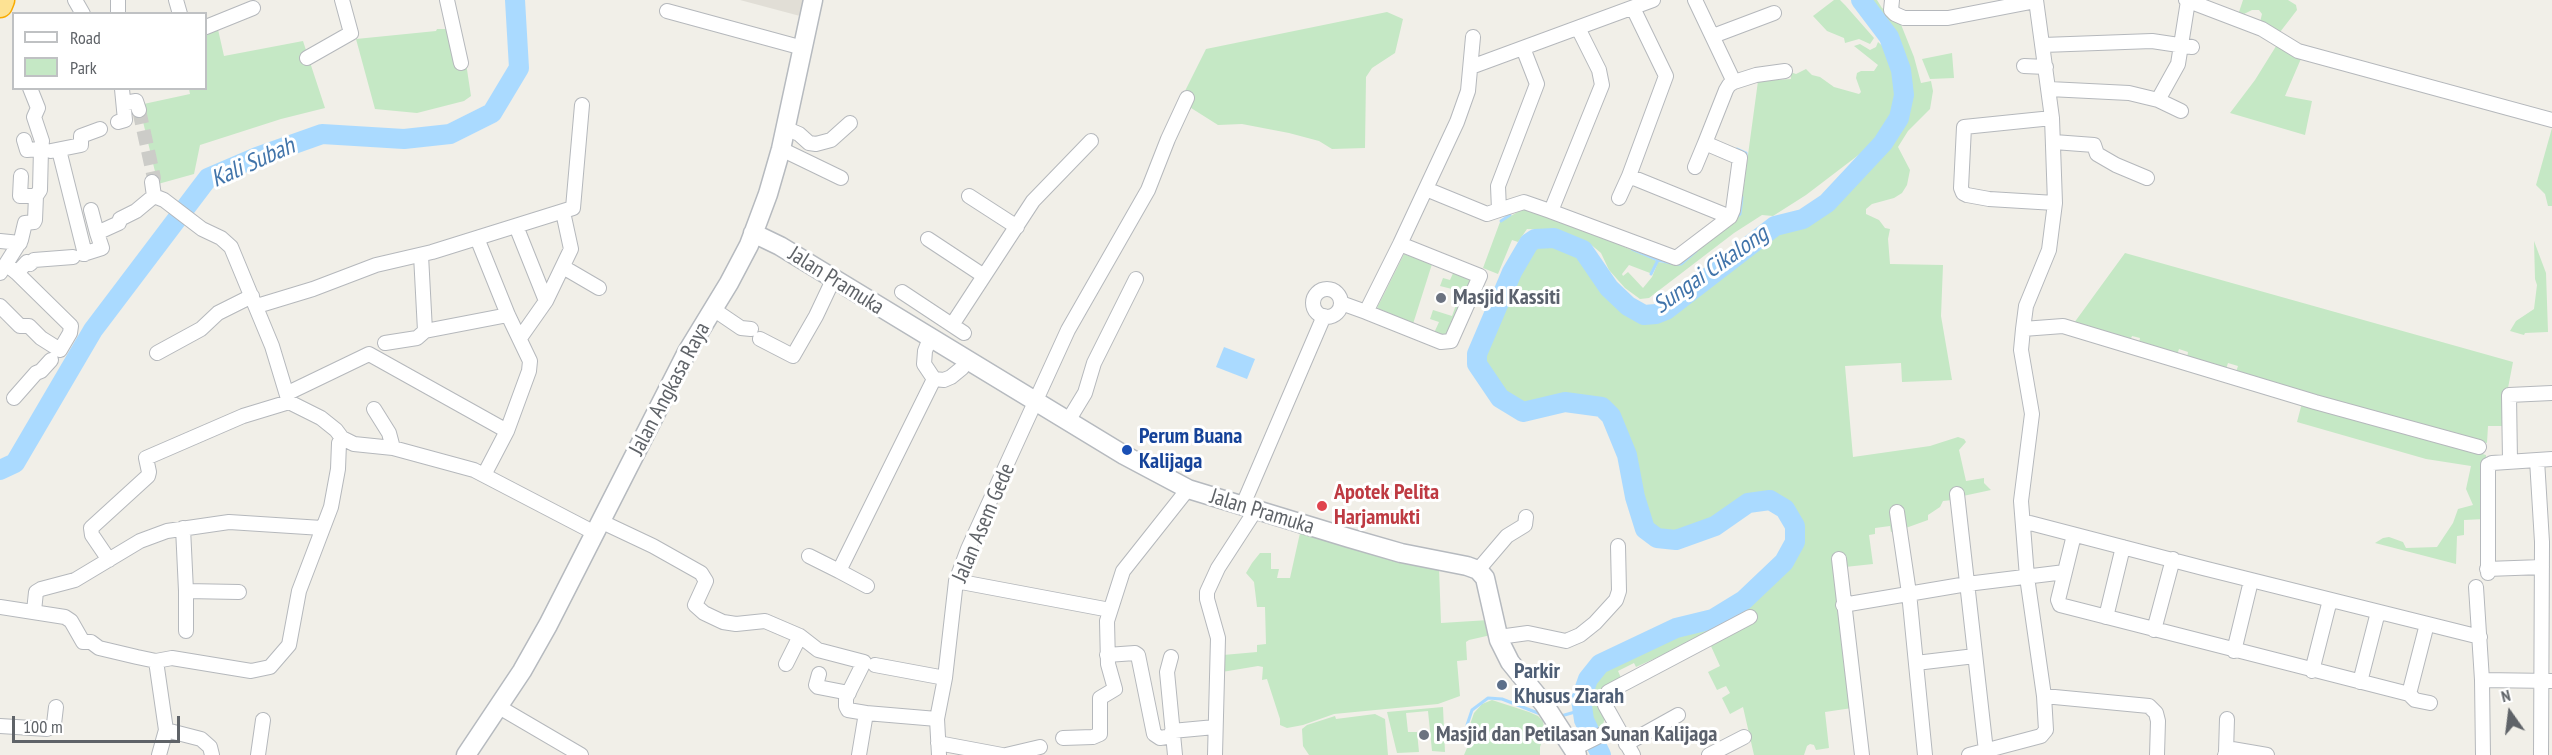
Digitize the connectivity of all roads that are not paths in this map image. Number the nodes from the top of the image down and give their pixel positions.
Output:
1 (2, 0) edge
2 (342, 0) edge
3 (447, 0) edge
4 (813, 0) edge
5 (1653, 0) edge
6 (1695, 0) edge
7 (1892, 0) edge
8 (2036, 0) edge
9 (2187, 0) edge
10 (0, 5) edge
11 (253, 8) dead end
12 (1634, 8) junction
13 (667, 11) dead end
14 (1774, 13) dead end
15 (207, 27) edge
16 (1578, 28) junction
17 (1713, 36) junction
18 (1473, 37) dead end
19 (2043, 45) junction
20 (2186, 46) junction
21 (803, 48) junction
22 (1523, 48) junction
23 (307, 58) dead end
24 (461, 63) dead end
25 (2024, 66) dead end
26 (1471, 67) junction
27 (2046, 67) junction
28 (1785, 71) dead end
29 (1734, 82) junction
30 (2049, 88) junction
31 (31, 90) edge
32 (123, 96) edge
33 (1187, 98) dead end
34 (2158, 100) junction
35 (582, 105) dead end
36 (139, 110) tunnel mouth
37 (2181, 111) dead end
38 (2052, 118) junction
39 (2552, 120) edge
40 (850, 123) dead end
41 (785, 128) junction
42 (24, 140) dead end
43 (1090, 141) dead end
44 (2054, 142) junction
45 (1706, 143) junction
46 (781, 149) junction
47 (47, 151) junction
48 (1695, 167) dead end
49 (21, 176) dead end
50 (1629, 176) junction
51 (841, 178) dead end
52 (2147, 178) dead end
53 (1426, 189) junction
54 (36, 196) junction
55 (969, 196) dead end
56 (1619, 198) dead end
57 (2055, 203) junction
58 (91, 210) dead end
59 (1499, 210) junction
60 (1550, 210) junction
61 (563, 212) junction
62 (1730, 217) junction
63 (516, 226) junction
64 (1017, 227) junction
65 (97, 232) junction
66 (753, 233) junction
67 (477, 238) junction
68 (928, 239) dead end
69 (0, 241) edge
70 (20, 243) junction
71 (1400, 244) junction
72 (81, 255) junction
73 (421, 255) junction
74 (562, 267) junction
75 (8, 270) edge
76 (984, 276) junction
77 (1136, 279) dead end
78 (833, 280) junction
79 (598, 288) dead end
80 (902, 292) dead end
81 (255, 301) junction
82 (546, 301) junction
83 (1341, 303) junction
84 (0, 306) edge
85 (713, 309) junction
86 (1366, 312) junction
87 (508, 315) junction
88 (1324, 316) junction
89 (955, 327) junction
90 (2023, 328) junction
91 (425, 331) junction
92 (520, 338) junction
93 (937, 342) junction
94 (385, 343) dead end
95 (157, 353) dead end
96 (56, 354) junction
97 (967, 361) junction
98 (934, 379) junction
99 (2552, 393) edge
100 (14, 398) dead end
101 (289, 398) junction
102 (1035, 401) junction
103 (374, 409) dead end
104 (1068, 422) junction
105 (507, 431) junction
106 (342, 438) junction
107 (2479, 447) dead end
108 (393, 448) junction
109 (2552, 459) edge
110 (2537, 460) junction
111 (2510, 461) junction
112 (484, 475) junction
113 (1188, 489) junction
114 (1957, 494) dead end
115 (1249, 509) junction
116 (1898, 512) dead end
117 (1526, 517) dead end
118 (2030, 523) dead end
119 (598, 527) junction
120 (183, 528) junction
121 (322, 528) junction
122 (2074, 535) junction
123 (2547, 542) edge
124 (1618, 546) dead end
125 (2123, 547) junction
126 (809, 556) dead end
127 (1839, 559) dead end
128 (2173, 559) junction
129 (109, 560) junction
130 (2542, 567) junction
131 (1478, 570) junction
132 (838, 571) junction
133 (2065, 572) junction
134 (2027, 578) junction
135 (2251, 580) junction
136 (956, 581) junction
137 (1967, 584) junction
138 (867, 586) dead end
139 (2476, 587) dead end
140 (186, 591) junction
141 (239, 592) dead end
142 (1909, 593) junction
143 (2330, 600) junction
144 (1843, 605) junction
145 (0, 608) edge
146 (1110, 610) junction
147 (34, 611) junction
148 (2378, 612) junction
149 (1750, 617) dead end
150 (2106, 617) junction
151 (2427, 624) junction
152 (2154, 630) junction
153 (186, 631) dead end
154 (800, 636) junction
155 (2480, 636) junction
156 (1499, 637) junction
157 (2234, 651) junction
158 (1107, 655) junction
159 (1975, 656) junction
160 (1171, 657) dead end
161 (156, 661) junction
162 (786, 663) dead end
163 (1916, 663) junction
164 (869, 664) junction
165 (2312, 670) junction
166 (819, 674) dead end
167 (945, 678) junction
168 (2482, 680) junction
169 (2546, 681) edge
170 (2360, 682) junction
171 (849, 693) junction
172 (2409, 694) junction
173 (2044, 696) junction
174 (2430, 703) dead end
175 (499, 706) junction
176 (56, 707) dead end
177 (866, 713) junction
178 (1678, 715) dead end
179 (937, 719) junction
180 (2227, 719) dead end
181 (263, 720) dead end
182 (0, 726) edge
183 (1215, 727) junction
184 (166, 730) junction
185 (1611, 730) junction
186 (1172, 734) junction
187 (1744, 737) dead end
188 (1063, 738) dead end
189 (1040, 747) dead end
190 (2545, 748) edge
191 (938, 749) edge
192 (1577, 750) edge
193 (1630, 750) edge
194 (1986, 751) junction
195 (2226, 754) edge
196 (159, 755) edge
197 (212, 755) edge
198 (258, 755) edge
199 (466, 755) edge
200 (581, 755) edge
201 (860, 755) edge
202 (1004, 755) edge
203 (1175, 755) edge
204 (1215, 755) edge
205 (1709, 755) edge
206 (1862, 755) edge
207 (1925, 755) edge
208 (1969, 755) edge
209 (2157, 755) edge
210 (2267, 755) edge
211 (2483, 755) edge

1 - 10 highway
2 - 23 street
3 - 24 street
4 - 21 street, Jalan Angkasa Raya
5 - 12 street
6 - 17 street
7 - 8 street
8 - 19 street
9 - 20 street
9 - 39 street
11 - 15 street
12 - 16 street
12 - 50 street
13 - 21 street
14 - 17 street
16 - 22 street
16 - 60 street
17 - 29 street
18 - 26 street
19 - 20 street
19 - 27 street
20 - 34 street
21 - 41 street, Jalan Angkasa Raya
22 - 26 street
22 - 59 street
25 - 27 street
26 - 53 street
27 - 30 street
28 - 29 street
29 - 45 street
30 - 34 street
30 - 38 street
31 - 47 street
32 - 36 street
32 - 47 street
33 - 102 street, Jalan Asem Gede
34 - 37 street
35 - 61 street
38 - 44 street
38 - 57 street
40 - 41 street
41 - 46 street, Jalan Angkasa Raya
42 - 47 street
43 - 64 street
44 - 52 street
44 - 57 street
45 - 48 street
45 - 62 street
46 - 51 street
46 - 66 street, Jalan Angkasa Raya
47 - 54 street
47 - 72 street
49 - 54 street
50 - 56 street
50 - 62 street
53 - 59 street
53 - 71 street
54 - 70 street
55 - 64 street
57 - 90 street
58 - 65 street
59 - 60 street
60 - 62 street
61 - 63 street
61 - 74 street
63 - 67 street
63 - 82 street
64 - 76 street
65 - 72 street
65 - 81 street
66 - 78 street, Jalan Pramuka
66 - 85 street, Jalan Angkasa Raya
67 - 73 street
67 - 87 street
68 - 76 street
69 - 70 street
70 - 75 street
71 - 86 street
71 - 86 street
72 - 75 street
73 - 81 street
73 - 91 street
74 - 79 street
74 - 82 street
75 - 96 street
76 - 89 street
77 - 104 street
78 - 85 street
78 - 93 street, Jalan Pramuka
80 - 89 street
81 - 95 street
81 - 101 street
82 - 92 street
83 - 86 street
83 - 88 street
83 - 88 street
84 - 96 street
85 - 119 street, Jalan Angkasa Raya
87 - 91 street
87 - 92 street
88 - 115 street
89 - 93 street
90 - 107 street
90 - 134 street
91 - 94 street
92 - 105 street
93 - 97 street, Jalan Pramuka
93 - 98 street
96 - 100 street
97 - 98 street
97 - 102 street, Jalan Pramuka
98 - 132 street
99 - 111 street
101 - 105 street
101 - 106 street
101 - 129 street
102 - 104 street, Jalan Pramuka
102 - 136 street, Jalan Asem Gede
103 - 108 street
104 - 113 street, Jalan Pramuka
105 - 112 street
106 - 108 street
106 - 121 street
108 - 112 street
109 - 110 street
110 - 111 street
110 - 123 street
111 - 130 street
112 - 119 street
113 - 115 street, Jalan Pramuka
113 - 146 street
114 - 137 street
115 - 131 street, Jalan Pramuka
115 - 183 street
116 - 142 street
117 - 131 street
118 - 122 street
119 - 154 street
119 - 175 street, Jalan Angkasa Raya
120 - 121 street
120 - 129 street
120 - 140 street
121 - 161 street
122 - 125 street
122 - 133 street
123 - 130 street
124 - 156 street
125 - 128 street
125 - 150 street
126 - 132 street
127 - 144 street
128 - 135 street
128 - 152 street
129 - 147 street
130 - 169 street
131 - 156 street
132 - 138 street
133 - 134 street
133 - 150 street
134 - 137 street
134 - 173 street
135 - 143 street
135 - 157 street
136 - 146 street
136 - 167 street, Jalan Asem Gede
137 - 142 street
137 - 159 street
139 - 155 street
140 - 141 street
140 - 153 street
142 - 144 street
142 - 163 street
143 - 148 street
143 - 165 street
144 - 206 street
145 - 147 street
146 - 158 street
147 - 161 street
148 - 151 street
148 - 170 street
149 - 185 street
150 - 152 street
151 - 155 street
151 - 172 street
152 - 157 street
154 - 162 street
154 - 164 street
155 - 168 street
156 - 192 street
157 - 165 street
158 - 186 street
158 - 188 street
159 - 163 street
159 - 194 street
160 - 186 street
161 - 184 street
163 - 207 street
164 - 167 street
164 - 171 street
165 - 170 street
166 - 171 street
167 - 179 street, Jalan Asem Gede
168 - 169 street
168 - 211 street
169 - 190 street
170 - 172 street
171 - 177 street
172 - 174 street
173 - 194 street
173 - 209 street
175 - 199 street, Jalan Angkasa Raya
175 - 200 street
176 - 182 street
177 - 179 street
177 - 201 street
178 - 193 street
179 - 191 street, Jalan Asem Gede
180 - 195 street
181 - 198 street
183 - 186 street
183 - 204 street
184 - 196 street
184 - 197 street
185 - 192 street
185 - 193 street
186 - 203 street
187 - 205 street
189 - 202 street
191 - 202 street
194 - 208 street
195 - 210 street

